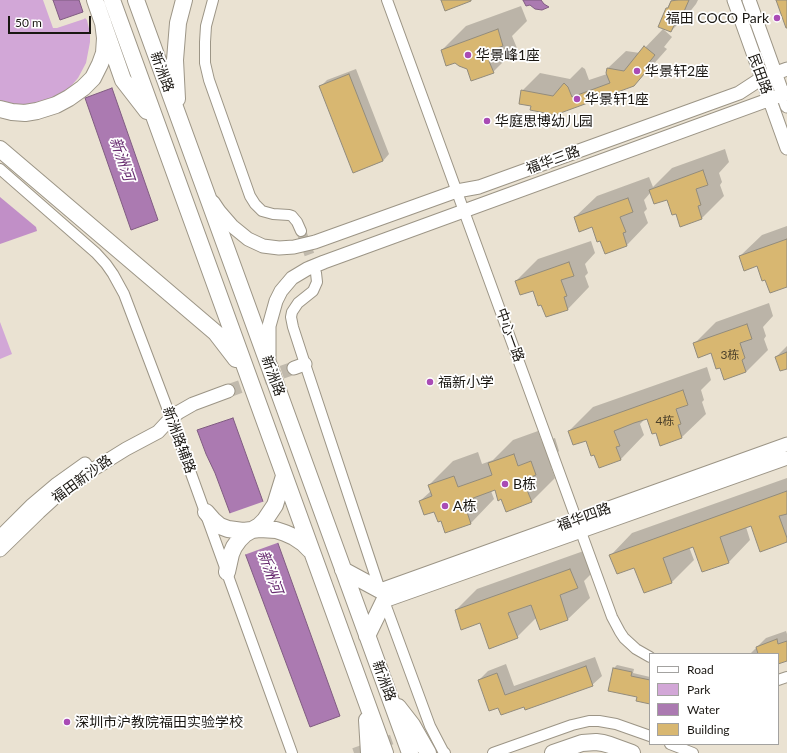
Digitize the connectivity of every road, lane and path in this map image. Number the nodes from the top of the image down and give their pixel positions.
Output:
1 (95, 0) edge
2 (112, 0) edge
3 (136, 0) edge
4 (184, 0) edge
5 (213, 0) edge
6 (387, 0) edge
7 (734, 0) edge
8 (749, 0) edge
9 (103, 22) junction
10 (781, 71) edge
11 (762, 78) junction
12 (786, 98) edge
13 (770, 100) junction
14 (0, 109) edge
15 (178, 114) junction
16 (156, 123) junction
17 (787, 148) edge
18 (0, 150) edge
19 (0, 169) edge
20 (205, 190) junction
21 (457, 191) junction
22 (464, 211) junction
23 (301, 231) tunnel mouth
24 (316, 273) tunnel mouth
25 (269, 366) junction
26 (249, 379) junction
27 (228, 391) tunnel mouth
28 (171, 418) junction
29 (787, 444) edge
30 (787, 458) edge
31 (284, 476) junction
32 (206, 512) junction
33 (579, 525) junction
34 (252, 530) junction
35 (0, 537) edge
36 (0, 550) edge
37 (312, 551) junction
38 (343, 570) junction
39 (226, 572) junction
40 (382, 595) junction
41 (367, 636) junction
42 (649, 656) edge
43 (388, 694) junction
44 (366, 702) junction
45 (649, 736) edge
46 (673, 745) edge
47 (292, 753) edge
48 (369, 753) edge
49 (385, 753) edge
50 (410, 753) edge
51 (428, 753) edge
52 (445, 753) edge
53 (493, 753) edge
54 (552, 753) edge
55 (632, 753) edge
56 (693, 753) edge

1 - 9 main road
2 - 16 main road, 新洲路
3 - 15 main road, 新洲路
4 - 15 main road
5 - 23 street
6 - 21 street, 中心一路
7 - 11 street, 民田路
8 - 10 street, 民田路
9 - 14 main road
9 - 16 main road
10 - 11 street, 福华三路
10 - 12 street, 民田路
11 - 13 street, 民田路
11 - 21 street, 福华三路
12 - 13 street, 福华三路
13 - 17 street, 民田路
13 - 22 street, 福华三路
15 - 20 main road, 新洲路
16 - 26 main road, 新洲路
18 - 26 main road
19 - 28 street, 新洲路辅路
20 - 21 street, 福华三路
20 - 25 main road, 新洲路
21 - 22 street, 中心一路
22 - 25 street, 福华三路
22 - 33 street, 中心一路
24 - 40 street
25 - 38 main road, 新洲路
26 - 31 main road, 新洲路
27 - 28 street, 福田新沙路
28 - 32 street, 新洲路辅路
28 - 35 street, 福田新沙路
28 - 36 street, 福田新沙路
29 - 33 street, 福华四路
30 - 33 street, 福华四路
31 - 34 main road
31 - 37 main road, 新洲路
32 - 34 main road
32 - 39 street, 新洲路辅路
33 - 40 street, 福华四路
33 - 42 street, 中心一路
34 - 37 main road
34 - 39 main road
37 - 44 main road, 新洲路
38 - 40 main road
38 - 41 main road, 新洲路
39 - 47 street, 新洲路辅路
40 - 41 main road
40 - 52 street
41 - 43 main road, 新洲路
43 - 50 main road, 新洲路
43 - 51 main road
44 - 48 main road
44 - 49 main road, 新洲路
45 - 53 street
46 - 56 street
54 - 55 main road

